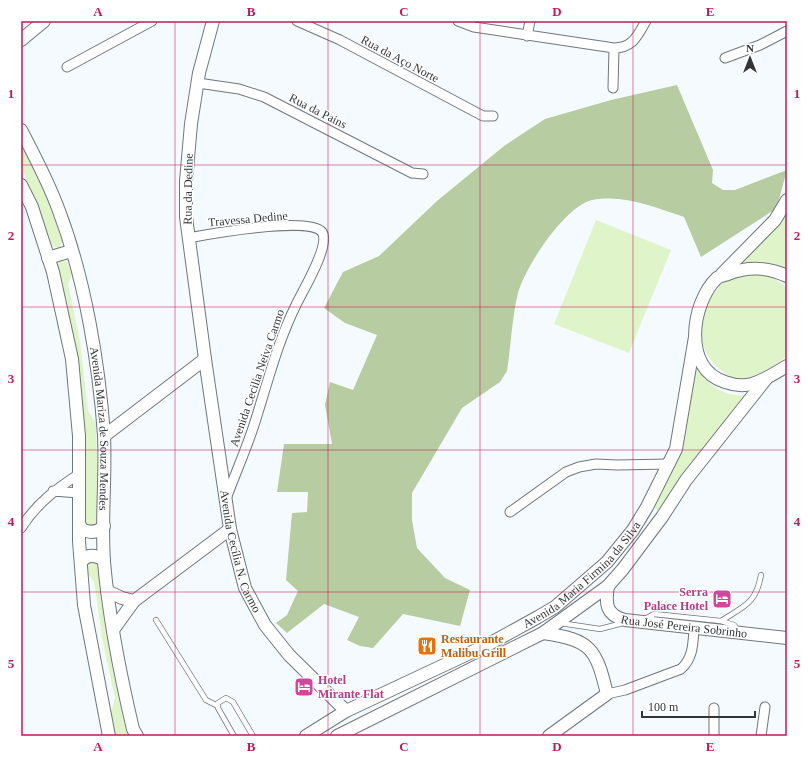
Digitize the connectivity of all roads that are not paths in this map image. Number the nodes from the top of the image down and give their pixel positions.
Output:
1 (44, 21) edge
2 (152, 21) edge
3 (213, 21) edge
4 (297, 21) edge
5 (458, 21) edge
6 (530, 21) edge
7 (646, 21) edge
8 (787, 31) edge
9 (527, 36) junction
10 (21, 40) edge
11 (614, 48) junction
12 (725, 58) dead end
13 (67, 67) dead end
14 (198, 83) junction
15 (613, 88) dead end
16 (493, 116) dead end
17 (21, 130) edge
18 (423, 174) dead end
19 (21, 185) edge
20 (787, 200) edge
21 (188, 238) junction
22 (324, 244) joint
23 (71, 251) junction
24 (48, 258) junction
25 (787, 276) edge
26 (718, 278) junction
27 (695, 337) junction
28 (204, 359) junction
29 (787, 366) edge
30 (766, 379) junction
31 (104, 436) junction
32 (670, 464) junction
33 (79, 474) junction
34 (53, 491) junction
35 (79, 493) junction
36 (226, 499) junction
37 (647, 507) junction
38 (510, 512) dead end
39 (662, 517) junction
40 (79, 524) junction
41 (104, 526) junction
42 (21, 528) edge
43 (230, 530) junction
44 (104, 560) junction
45 (81, 562) junction
46 (761, 575) dead end
47 (608, 586) junction
48 (107, 591) junction
49 (134, 601) junction
50 (555, 607) junction
51 (156, 620) dead end
52 (562, 620) junction
53 (721, 620) junction
54 (634, 622) junction
55 (694, 629) junction
56 (113, 630) junction
57 (543, 633) junction
58 (741, 633) junction
59 (787, 638) edge
60 (607, 694) junction
61 (218, 706) junction
62 (765, 707) dead end
63 (714, 708) dead end
64 (341, 714) junction
65 (341, 733) edge
66 (109, 736) edge
67 (137, 736) edge
68 (234, 736) edge
69 (253, 736) edge
70 (306, 736) edge
71 (549, 736) edge
72 (714, 736) edge
73 (761, 736) edge

1 - 10 main road
2 - 13 street
3 - 14 main road, Rua da Dedine
4 - 16 street, Rua da Aço Norte
5 - 9 street
6 - 9 street
7 - 11 street
8 - 12 street
9 - 11 street
11 - 15 street
14 - 18 street, Rua da Pains
14 - 21 main road, Rua da Dedine
17 - 23 main road, Avenida Mariza de Souza Mendes
19 - 24 main road, Avenida Mariza de Souza Mendes
20 - 26 main road
21 - 22 street, Travessa Dedine
21 - 28 main road, Rua da Dedine
22 - 36 street, Avenida Cecilia Neiva Carmo
23 - 24 main road
23 - 31 main road, Avenida Mariza de Souza Mendes
24 - 33 main road, Avenida Mariza de Souza Mendes
25 - 26 main road
26 - 27 main road, Avenida Maria Firmina da Silva
27 - 30 main road
27 - 32 main road, Avenida Maria Firmina da Silva
28 - 31 main road
28 - 36 main road, Avenida Cecília N. Carmo
29 - 30 main road
30 - 39 main road, Avenida Maria Firmina da Silva
31 - 41 main road, Avenida Mariza de Souza Mendes
32 - 37 main road, Avenida Maria Firmina da Silva
32 - 38 street
33 - 34 street
33 - 35 main road, Avenida Mariza de Souza Mendes
34 - 35 street
34 - 42 street
35 - 40 main road, Avenida Mariza de Souza Mendes
36 - 43 main road, Avenida Cecília N. Carmo
37 - 39 main road
37 - 50 main road, Avenida Maria Firmina da Silva
39 - 47 main road, Avenida Maria Firmina da Silva
40 - 41 main road
40 - 45 main road, Avenida Mariza de Souza Mendes
41 - 44 main road, Avenida Mariza de Souza Mendes
43 - 49 main road
43 - 64 main road, Avenida Cecília N. Carmo
44 - 45 main road
44 - 48 main road, Avenida Mariza de Souza Mendes
45 - 66 main road, Avenida Mariza de Souza Mendes
46 - 53 lane
47 - 52 main road, Avenida Maria Firmina da Silva
47 - 54 main road, Rua José Pereira Sobrinho
48 - 49 main road
48 - 56 main road, Avenida Mariza de Souza Mendes
49 - 56 main road
50 - 52 main road
50 - 64 main road, Avenida Maria Firmina da Silva
51 - 61 lane
52 - 54 lane
52 - 57 main road, Avenida Maria Firmina da Silva
53 - 54 lane
53 - 58 lane
54 - 55 main road, Rua José Pereira Sobrinho
55 - 58 main road, Rua José Pereira Sobrinho
55 - 60 street
56 - 67 main road, Avenida Mariza de Souza Mendes
57 - 60 main road
57 - 65 main road, Avenida Maria Firmina da Silva
58 - 59 main road, Rua José Pereira Sobrinho
60 - 71 main road
61 - 68 lane
61 - 69 lane
62 - 73 street
63 - 72 street
64 - 65 main road, Avenida Cecília N. Carmo
64 - 70 main road, Avenida Maria Firmina da Silva

